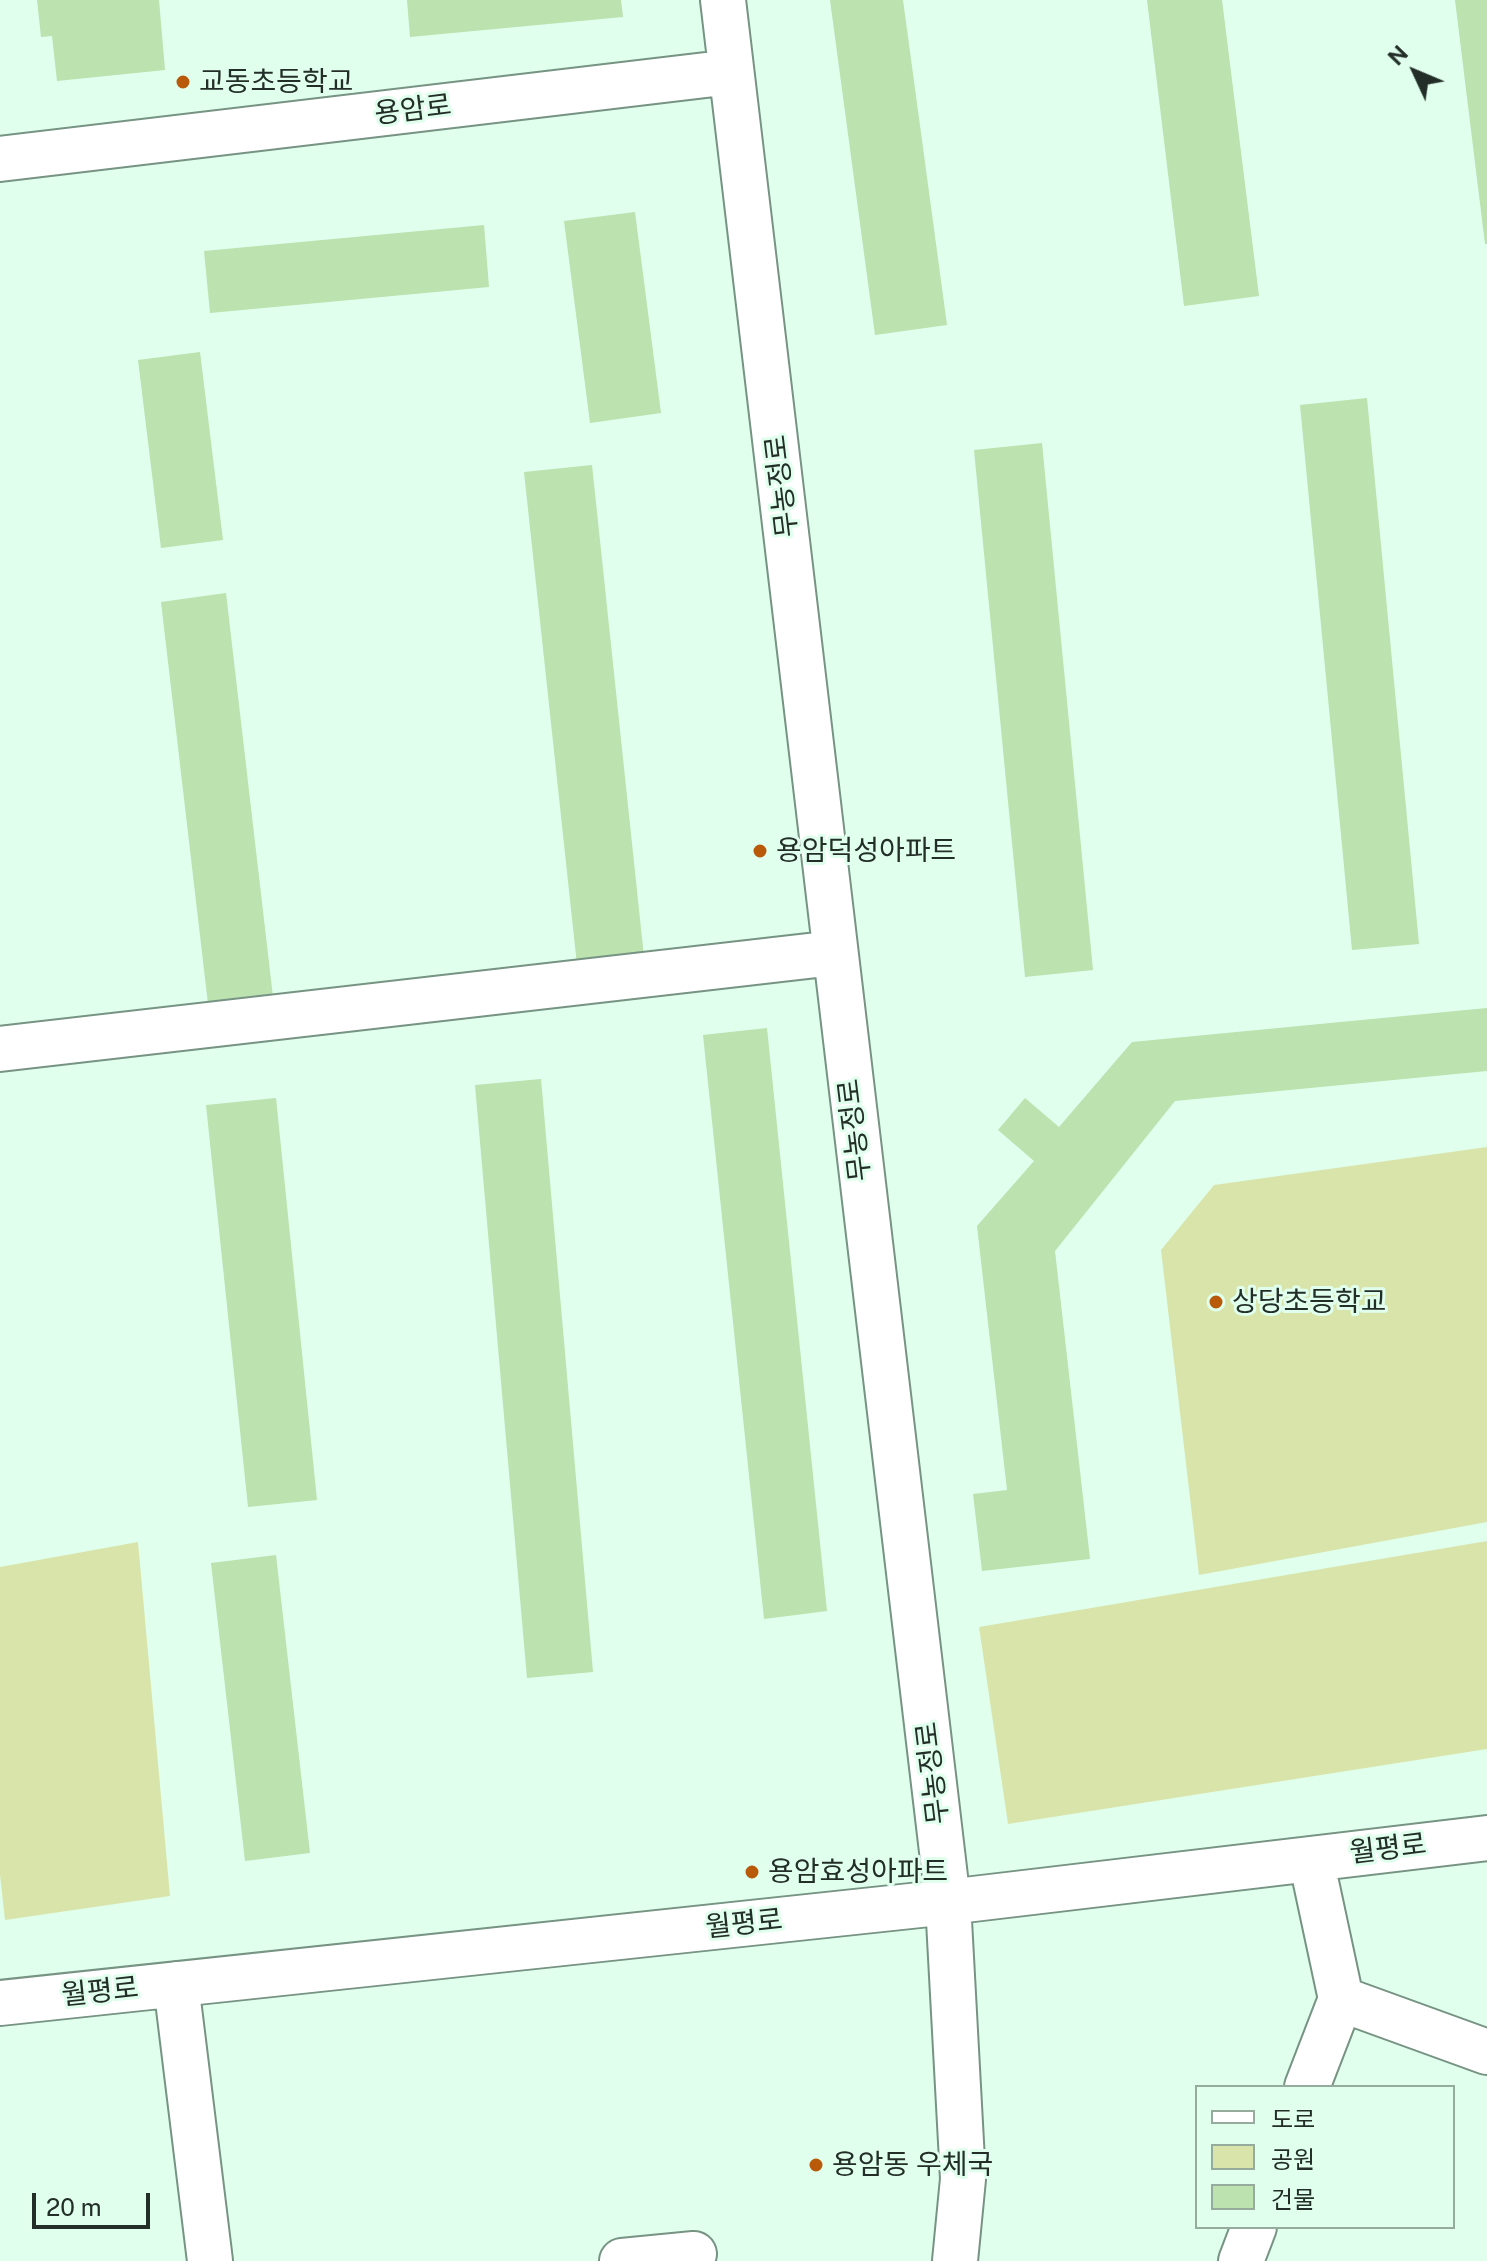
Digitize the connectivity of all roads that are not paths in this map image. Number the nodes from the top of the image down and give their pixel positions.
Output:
1 (723, 0) edge
2 (731, 72) junction
3 (0, 159) edge
4 (834, 953) junction
5 (0, 1049) edge
6 (1487, 1838) edge
7 (1311, 1859) junction
8 (948, 1902) junction
9 (176, 1984) junction
10 (1341, 1999) junction
11 (0, 2003) edge
12 (1487, 2052) edge
13 (1308, 2085) edge
14 (1253, 2229) edge
15 (693, 2258) edge
16 (210, 2261) edge
17 (622, 2261) edge
18 (955, 2261) edge
19 (1241, 2261) edge

1 - 2 street, 무농정로
2 - 3 street, 용암로
2 - 4 street, 무농정로
4 - 5 street
4 - 8 street, 무농정로
6 - 7 street, 월평로
7 - 8 street, 월평로
7 - 10 street
8 - 9 street, 월평로
8 - 18 street, 무농정로
9 - 11 street, 월평로
9 - 16 street
10 - 12 street
10 - 13 street
14 - 19 street
15 - 17 street

